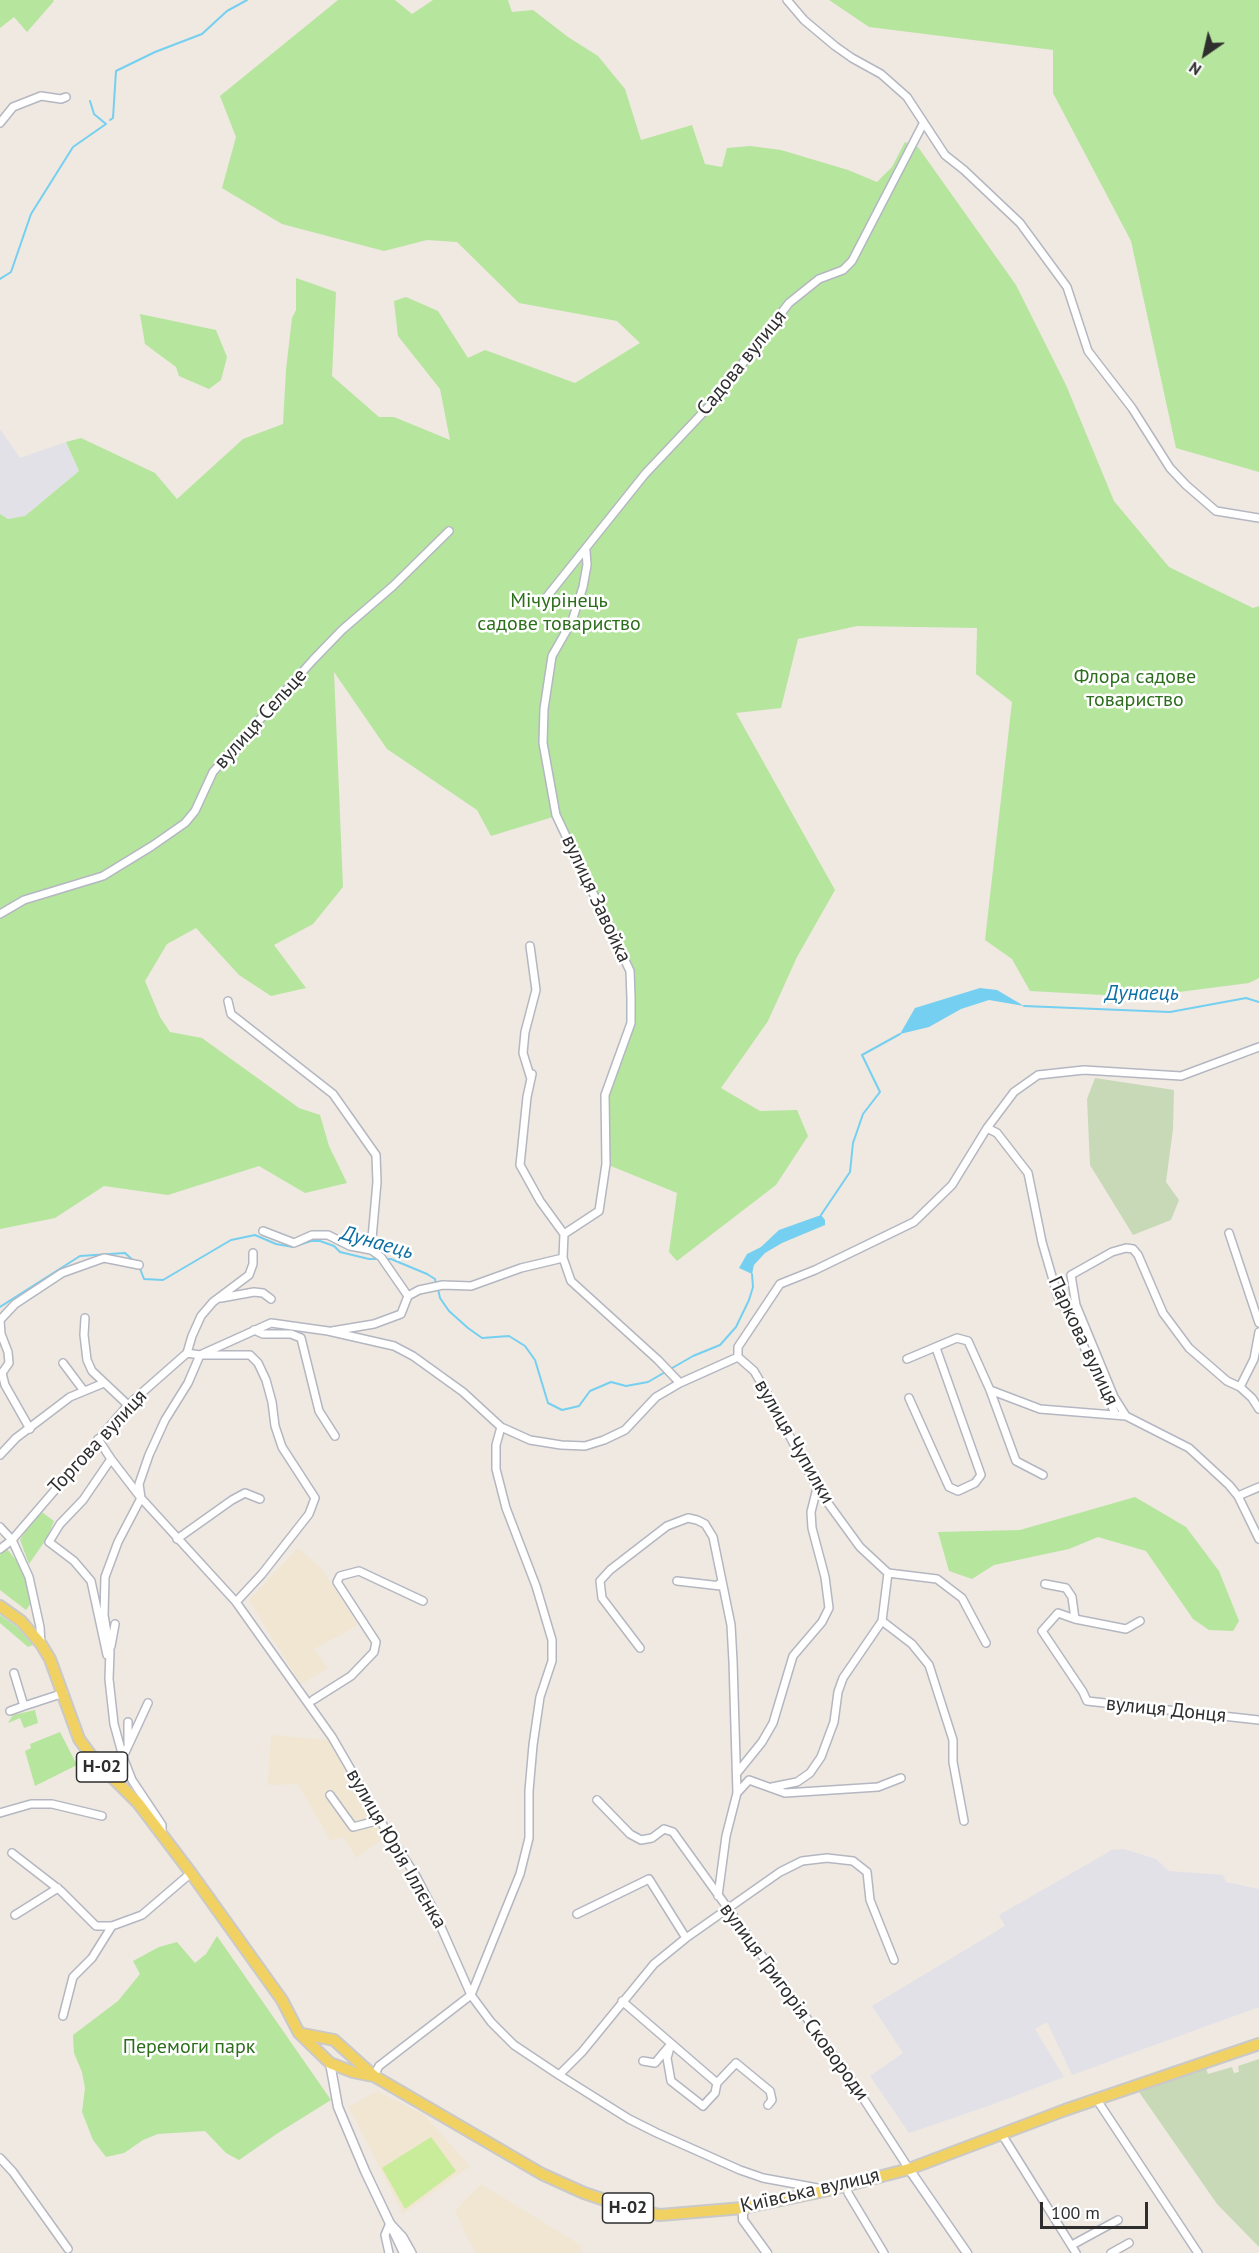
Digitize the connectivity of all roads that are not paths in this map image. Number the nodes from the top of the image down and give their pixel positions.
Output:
1 (787, 0) edge
2 (66, 97) dead end
3 (0, 123) edge
4 (923, 124) junction
5 (1259, 518) edge
6 (449, 531) dead end
7 (586, 551) junction
8 (545, 599) dead end
9 (0, 914) edge
10 (530, 946) dead end
11 (228, 1001) dead end
12 (1259, 1047) edge
13 (987, 1128) junction
14 (263, 1231) dead end
15 (1229, 1233) dead end
16 (564, 1234) junction
17 (371, 1250) junction
18 (253, 1253) dead end
19 (563, 1258) junction
20 (139, 1265) dead end
21 (408, 1296) junction
22 (218, 1298) junction
23 (271, 1299) dead end
24 (1076, 1305) junction
25 (85, 1318) dead end
26 (1071, 1319) junction
27 (0, 1320) edge
28 (1259, 1323) edge
29 (254, 1330) junction
30 (328, 1331) junction
31 (1259, 1332) edge
32 (936, 1348) junction
33 (188, 1353) junction
34 (200, 1354) junction
35 (738, 1357) junction
36 (907, 1359) dead end
37 (63, 1362) dead end
38 (105, 1383) junction
39 (680, 1383) junction
40 (1240, 1387) junction
41 (990, 1390) junction
42 (84, 1391) junction
43 (909, 1398) dead end
44 (128, 1405) junction
45 (1259, 1409) edge
46 (1115, 1413) junction
47 (1126, 1416) junction
48 (501, 1427) junction
49 (30, 1429) junction
50 (336, 1436) dead end
51 (98, 1439) junction
52 (0, 1455) edge
53 (111, 1459) junction
54 (1043, 1475) dead end
55 (1259, 1487) edge
56 (818, 1488) junction
57 (1238, 1496) junction
58 (141, 1498) junction
59 (260, 1499) dead end
60 (0, 1527) edge
61 (177, 1539) junction
62 (1259, 1539) edge
63 (12, 1540) junction
64 (0, 1549) edge
65 (711, 1552) dead end
66 (888, 1573) junction
67 (676, 1581) dead end
68 (1045, 1584) dead end
69 (721, 1586) junction
70 (423, 1600) dead end
71 (236, 1602) junction
72 (0, 1606) edge
73 (1076, 1619) junction
74 (882, 1621) junction
75 (1140, 1621) dead end
76 (115, 1624) dead end
77 (986, 1643) dead end
78 (41, 1644) junction
79 (640, 1648) dead end
80 (110, 1651) junction
81 (110, 1662) junction
82 (14, 1673) dead end
83 (64, 1693) junction
84 (313, 1700) dead end
85 (148, 1703) dead end
86 (24, 1706) junction
87 (10, 1711) dead end
88 (1259, 1720) edge
89 (128, 1722) dead end
90 (128, 1746) junction
91 (123, 1757) junction
92 (737, 1773) junction
93 (901, 1778) dead end
94 (772, 1786) junction
95 (737, 1793) junction
96 (330, 1794) dead end
97 (597, 1800) dead end
98 (0, 1813) edge
99 (102, 1816) dead end
100 (380, 1820) junction
101 (964, 1821) dead end
102 (163, 1836) junction
103 (12, 1853) dead end
104 (190, 1873) junction
105 (58, 1888) junction
106 (718, 1896) junction
107 (728, 1910) junction
108 (577, 1914) dead end
109 (15, 1915) dead end
110 (112, 1926) junction
111 (686, 1938) junction
112 (894, 1960) dead end
113 (471, 1995) junction
114 (622, 2001) junction
115 (63, 2016) dead end
116 (303, 2034) junction
117 (671, 2044) junction
118 (1259, 2044) edge
119 (644, 2061) dead end
120 (330, 2064) junction
121 (559, 2074) junction
122 (374, 2076) junction
123 (717, 2083) junction
124 (1097, 2100) junction
125 (768, 2105) dead end
126 (1001, 2133) junction
127 (0, 2158) edge
128 (909, 2169) junction
129 (847, 2185) junction
130 (829, 2190) junction
131 (743, 2208) junction
132 (1118, 2220) dead end
133 (390, 2223) junction
134 (1129, 2243) dead end
135 (1072, 2245) junction
136 (68, 2249) dead end
137 (390, 2253) edge
138 (404, 2253) edge
139 (412, 2253) edge
140 (767, 2253) edge
141 (884, 2253) edge
142 (967, 2253) edge
143 (1076, 2253) edge
144 (1111, 2253) edge
145 (1198, 2253) edge

1 - 4 street
2 - 3 street
4 - 5 street
4 - 7 street, Садова вулиця
6 - 9 street, вулиця Сельце
7 - 8 street, Садова вулиця
7 - 16 street, вулиця Завойка
10 - 16 street
11 - 17 street
12 - 13 street
13 - 26 street, Паркова вулиця
13 - 35 street
14 - 17 street
15 - 28 street
16 - 19 street
17 - 21 street
18 - 22 street
19 - 21 street
19 - 39 street
20 - 27 street
21 - 30 street
22 - 23 street
22 - 33 street
24 - 26 street
24 - 40 street
24 - 47 street
25 - 38 street
26 - 46 street, Паркова вулиця
27 - 49 street
29 - 30 street
29 - 34 street
29 - 50 street
30 - 48 street
31 - 40 street
32 - 36 street
32 - 41 street
32 - 43 street
33 - 34 street
33 - 44 street, Торгова вулиця
34 - 58 street
34 - 71 street
35 - 39 street
35 - 56 street, вулиця Чупилки
37 - 42 street
38 - 42 street
38 - 44 street
39 - 48 street
40 - 45 street
41 - 46 street
41 - 54 street
42 - 49 street
44 - 51 street, Торгова вулиця
46 - 47 street, Паркова вулиця
47 - 57 street, Паркова вулиця
48 - 113 street
49 - 52 street
51 - 53 street, вулиця Юрія Іллєнка
51 - 63 street, Торгова вулиця
53 - 58 street, вулиця Юрія Іллєнка
53 - 81 street
55 - 57 street
56 - 66 street, вулиця Чупилки
56 - 92 street
57 - 62 street, Паркова вулиця
58 - 61 street, вулиця Юрія Іллєнка
58 - 80 street
59 - 61 street
60 - 63 street
61 - 71 street, вулиця Юрія Іллєнка
63 - 64 street, Торгова вулиця
63 - 78 street
65 - 69 street
66 - 74 street
66 - 77 street
67 - 69 street
68 - 73 street
69 - 79 street
69 - 92 street
70 - 84 street
71 - 100 street, вулиця Юрія Іллєнка
72 - 78 main road, Н-02
73 - 75 street, вулиця Донця
73 - 88 street, вулиця Донця
74 - 94 street
74 - 101 street
76 - 80 street
78 - 83 main road, Н-02
80 - 81 street
81 - 91 street
82 - 86 street
83 - 86 street
83 - 102 main road, Н-02
85 - 90 street
86 - 87 street
89 - 90 street
90 - 91 street
91 - 102 street
92 - 95 street
93 - 94 street
94 - 95 street
95 - 106 street
96 - 100 street
97 - 106 street, вулиця Григорія Сковороди
98 - 99 street
100 - 113 street, вулиця Юрія Іллєнка
102 - 104 main road, Н-02
103 - 105 street
104 - 110 street
104 - 116 main road, Н-02
105 - 109 street
105 - 110 street
106 - 107 street, вулиця Григорія Сковороди
107 - 111 street
107 - 112 street
107 - 128 street, вулиця Григорія Сковороди
108 - 111 street
110 - 115 street
111 - 114 street
113 - 121 street, вулиця Юрія Іллєнка
113 - 122 street
114 - 117 street
114 - 121 street
116 - 120 main road, Н-02
116 - 122 main road, Київська вулиця / Н-02
117 - 119 street
117 - 123 street
117 - 123 street
118 - 124 main road, Київська вулиця / Н-02
120 - 122 main road, Київська вулиця / Н-02
120 - 133 street
121 - 130 street, вулиця Юрія Іллєнка
122 - 131 main road, Київська вулиця / Н-02
123 - 125 street
124 - 126 main road, Київська вулиця / Н-02
124 - 145 street
126 - 128 main road, Київська вулиця / Н-02
126 - 135 street
127 - 136 street
128 - 129 main road, Київська вулиця / Н-02
128 - 142 street, вулиця Григорія Сковороди
129 - 130 main road, Київська вулиця / Н-02
129 - 141 street
130 - 131 main road, Київська вулиця / Н-02
131 - 140 street
132 - 135 street
133 - 137 street
133 - 138 street
133 - 139 street
134 - 144 street
135 - 143 street

